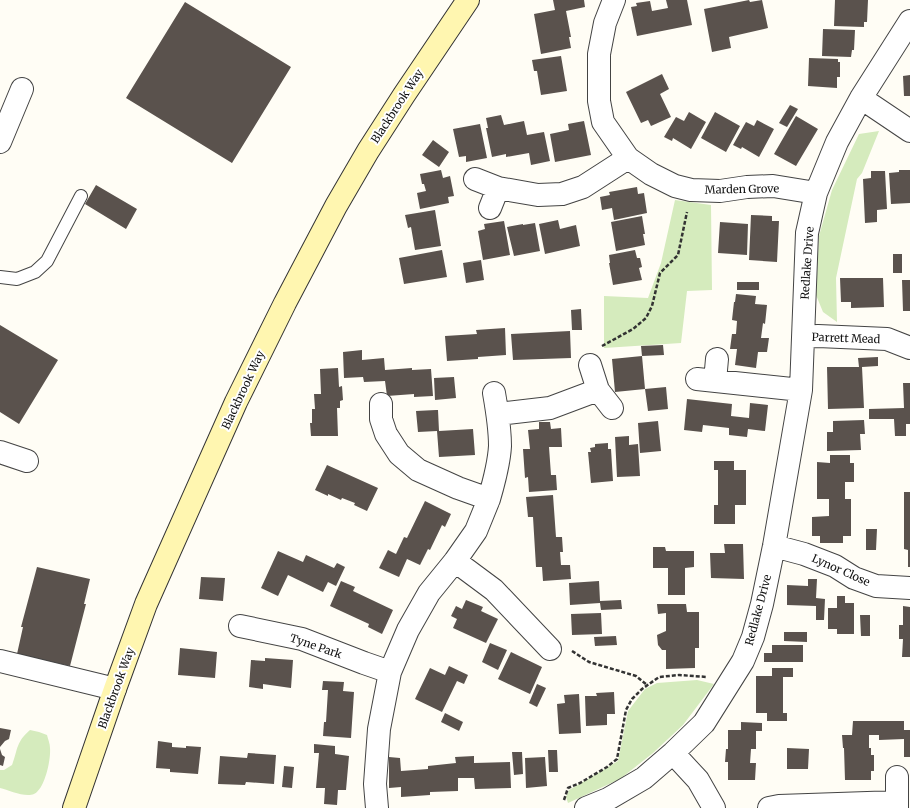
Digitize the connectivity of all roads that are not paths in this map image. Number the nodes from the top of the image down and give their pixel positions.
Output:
1 (468, 0) edge
2 (614, 0) edge
3 (910, 21) edge
4 (22, 89) dead end
5 (861, 98) junction
6 (910, 131) edge
7 (0, 142) edge
8 (628, 158) junction
9 (475, 179) dead end
10 (816, 193) junction
11 (81, 196) dead end
12 (0, 277) edge
13 (804, 337) junction
14 (910, 348) edge
15 (717, 359) dead end
16 (590, 365) road end
17 (598, 390) junction
18 (801, 390) junction
19 (494, 393) dead end
20 (381, 404) dead end
21 (612, 408) dead end
22 (498, 414) junction
23 (0, 452) edge
24 (27, 461) dead end
25 (490, 499) junction
26 (774, 546) junction
27 (454, 561) junction
28 (910, 588) edge
29 (240, 626) dead end
30 (550, 649) road end
31 (0, 661) edge
32 (390, 672) junction
33 (115, 689) junction
34 (673, 753) junction
35 (896, 777) dead end
36 (897, 805) edge
37 (76, 808) edge
38 (377, 808) edge
39 (586, 808) edge
40 (714, 808) edge
41 (769, 808) edge

1 - 33 street, Blackbrook Way
2 - 8 street, Marden Grove
3 - 5 street, Redlake Drive
4 - 7 street
5 - 6 street
5 - 10 street, Redlake Drive
8 - 9 street
8 - 10 street, Marden Grove
10 - 13 street, Redlake Drive
11 - 12 lane
13 - 14 street, Parrett Mead
13 - 18 street, Redlake Drive
15 - 18 street
16 - 17 street
17 - 21 street
17 - 22 street
18 - 26 street, Redlake Drive
19 - 22 street
20 - 25 street
22 - 25 street
23 - 24 street
25 - 27 street
26 - 28 street, Lynor Close
26 - 34 street, Redlake Drive
27 - 30 street
27 - 32 street
29 - 32 street, Tyne Park
31 - 33 street
32 - 38 street
33 - 37 street, Blackbrook Way
34 - 39 street, Redlake Drive
34 - 40 street
35 - 36 street
36 - 41 street

